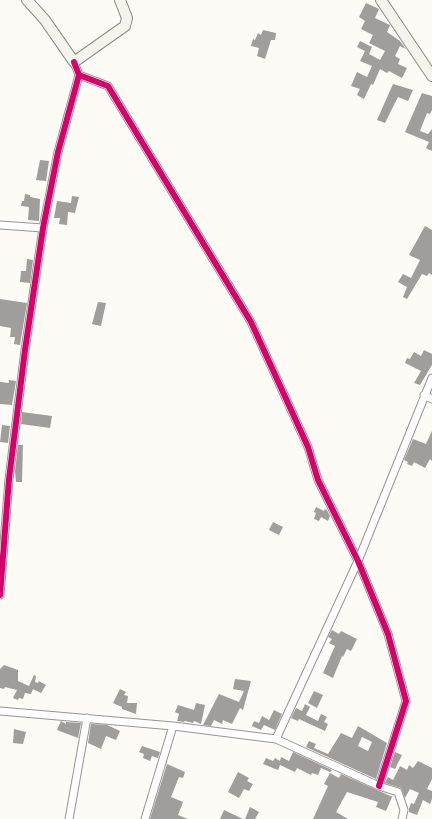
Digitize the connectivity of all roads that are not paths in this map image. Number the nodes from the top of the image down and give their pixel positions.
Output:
1 (27, 0) edge
2 (120, 0) edge
3 (381, 0) edge
4 (78, 60) junction
5 (79, 75) junction
6 (432, 76) edge
7 (0, 225) edge
8 (44, 228) junction
9 (432, 378) edge
10 (424, 395) junction
11 (432, 399) edge
12 (358, 561) junction
13 (0, 595) edge
14 (0, 711) edge
15 (87, 718) junction
16 (173, 726) junction
17 (276, 739) junction
18 (379, 786) junction
19 (69, 819) edge
20 (145, 819) edge
21 (402, 819) edge

1 - 4 street
2 - 4 street
3 - 6 street
4 - 5 street
5 - 8 street
5 - 12 street
7 - 8 street
8 - 13 street
9 - 10 street
10 - 11 street
10 - 12 street
12 - 17 street
12 - 18 street
14 - 15 street
15 - 16 street
15 - 19 street
16 - 17 street
16 - 20 street
17 - 18 street
18 - 21 street

